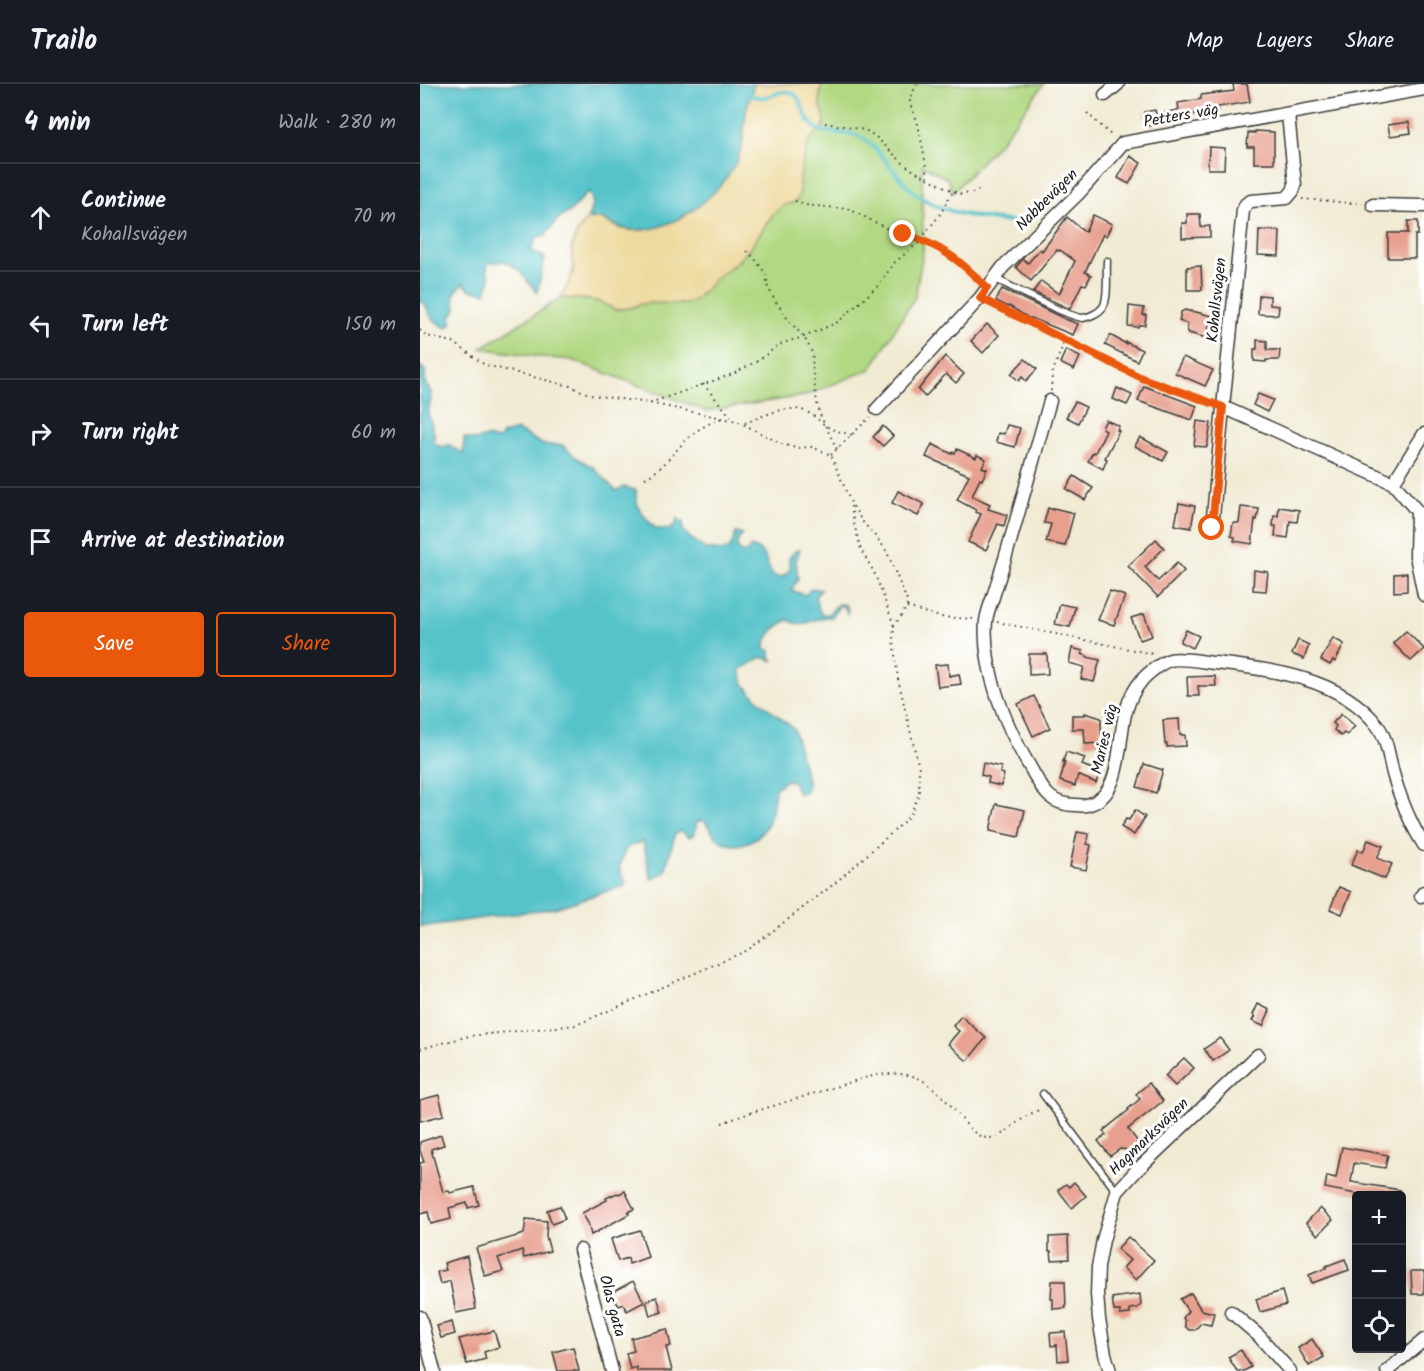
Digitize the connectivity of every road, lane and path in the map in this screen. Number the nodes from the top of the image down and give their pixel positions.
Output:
1 (917, 84) edge
2 (1118, 84) edge
3 (1424, 88) edge
4 (1105, 95) dead end
5 (1087, 113) dead end
6 (1288, 114) junction
7 (825, 123) dead end
8 (1121, 145) junction
9 (927, 177) junction
10 (979, 190) dead end
11 (953, 192) dead end
12 (1287, 198) junction
13 (795, 201) dead end
14 (1373, 205) joint
15 (1424, 206) edge
16 (921, 239) junction
17 (747, 251) dead end
18 (1107, 261) dead end
19 (987, 288) junction
20 (420, 330) edge
21 (804, 337) junction
22 (1065, 339) junction
23 (703, 384) junction
24 (1050, 401) joint
25 (649, 403) junction
26 (1223, 407) junction
27 (877, 410) joint
28 (723, 418) junction
29 (734, 420) junction
30 (745, 423) junction
31 (826, 426) junction
32 (1424, 434) edge
33 (852, 435) junction
34 (837, 449) junction
35 (831, 455) junction
36 (645, 478) dead end
37 (1393, 483) junction
38 (851, 503) junction
39 (1212, 528) dead end
40 (1424, 595) edge
41 (907, 607) junction
42 (986, 619) junction
43 (894, 626) junction
44 (1170, 660) junction
45 (1424, 845) edge
46 (420, 1049) edge
47 (1258, 1055) dead end
48 (1043, 1094) dead end
49 (1054, 1108) junction
50 (722, 1123) dead end
51 (1117, 1192) junction
52 (580, 1250) dead end
53 (1231, 1312) dead end
54 (420, 1317) edge
55 (1424, 1340) edge
56 (434, 1371) edge
57 (612, 1371) edge
58 (1110, 1371) edge
59 (1290, 1371) edge
60 (1387, 1371) edge

1 - 9 path
2 - 4 street
3 - 6 street, Petters väg
5 - 8 path
6 - 8 street, Petters väg
6 - 12 street
7 - 9 path
8 - 19 street, Nabbevägen
9 - 10 path
11 - 16 path
12 - 14 path
12 - 26 street, Kohallsvägen
13 - 16 path
14 - 15 street
16 - 19 path
16 - 21 path
17 - 21 path
18 - 19 lane
19 - 22 path
19 - 27 street, Nabbevägen
20 - 25 path
21 - 23 path
21 - 31 path
22 - 24 path
22 - 26 path
23 - 25 path
23 - 29 path
24 - 42 street, Maries väg
25 - 28 path
26 - 37 street
26 - 39 street, Kohallsvägen
27 - 33 path
28 - 29 path
28 - 36 path
29 - 30 path
30 - 31 path
30 - 35 path
31 - 33 path
31 - 34 path
32 - 37 street
33 - 34 path
34 - 35 path
35 - 38 path
37 - 40 street
38 - 41 path
38 - 43 path
41 - 42 path
41 - 43 path
42 - 44 path
42 - 44 street, Maries väg
43 - 46 path
44 - 45 street
47 - 51 street, Hagmarksvägen
48 - 49 lane
49 - 50 path
49 - 51 lane
51 - 58 street, Hagmarksvägen
52 - 57 street, Olas gata
53 - 59 street
54 - 56 street
55 - 60 street

